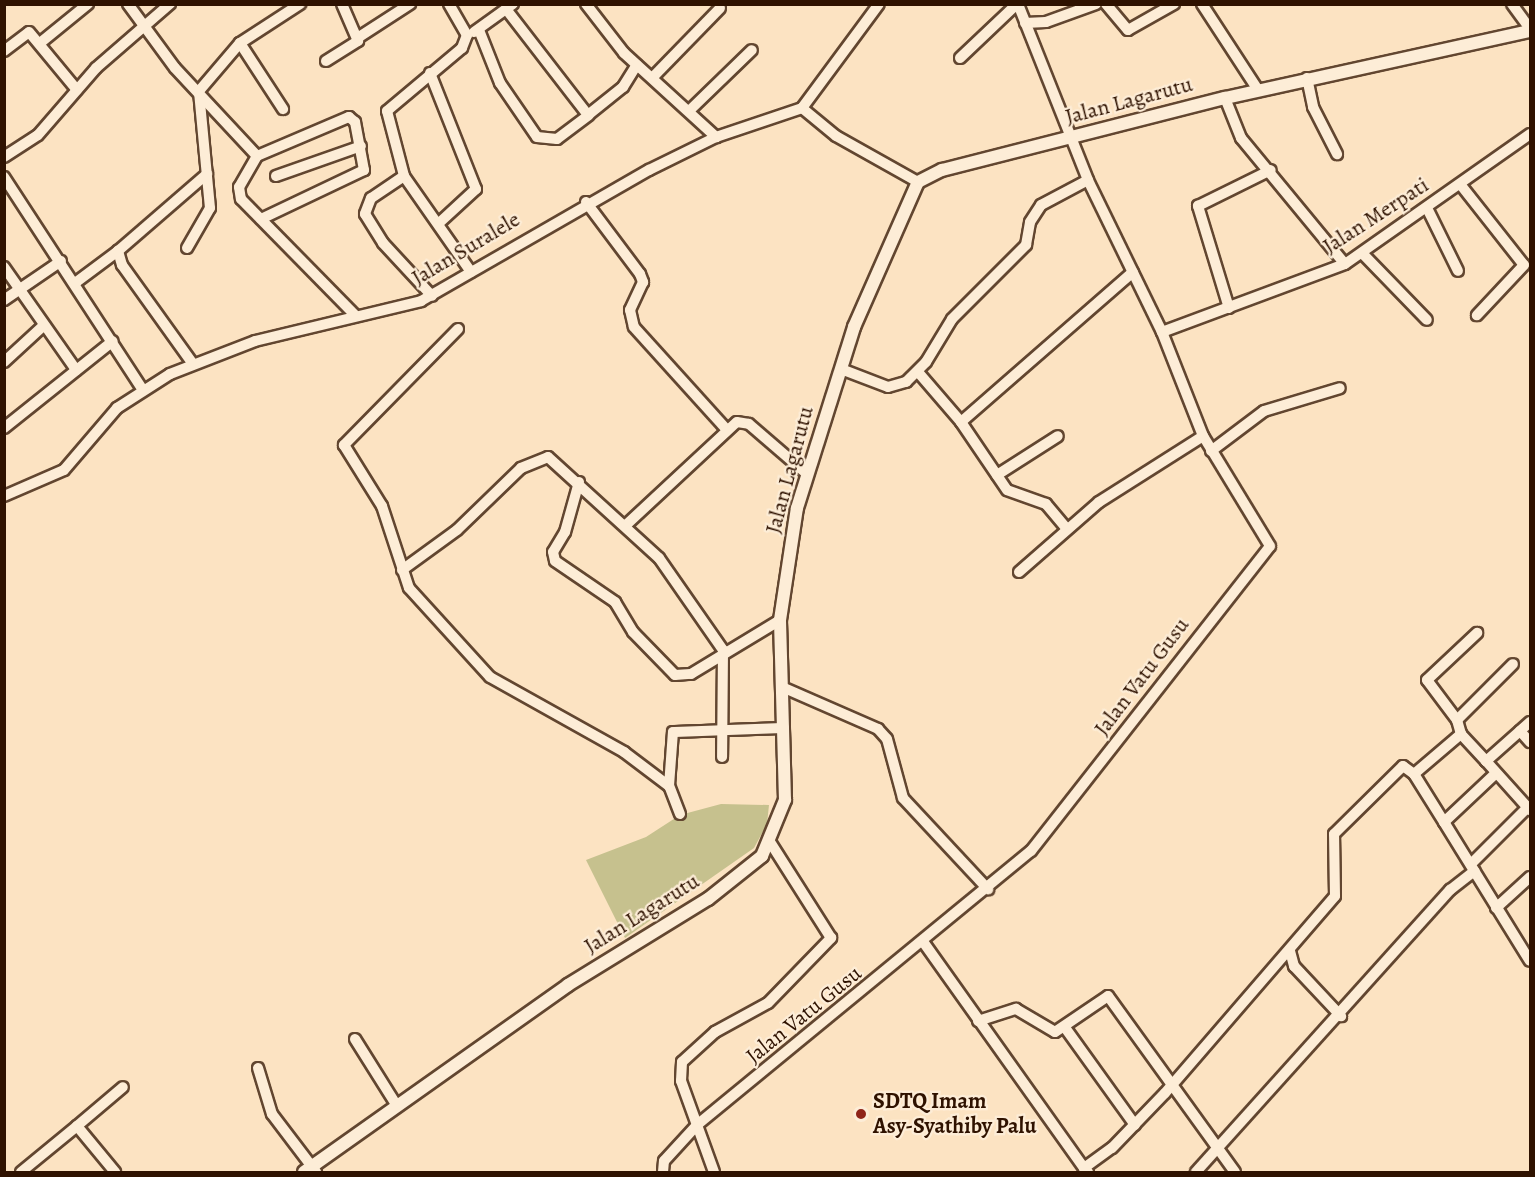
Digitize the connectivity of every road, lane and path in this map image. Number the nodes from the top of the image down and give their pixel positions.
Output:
1 (88, 4) edge
2 (128, 4) edge
3 (170, 4) edge
4 (300, 4) edge
5 (342, 4) edge
6 (410, 4) edge
7 (449, 4) edge
8 (586, 4) edge
9 (879, 4) edge
10 (1017, 4) edge
11 (1096, 4) edge
12 (1106, 4) edge
13 (1174, 4) edge
14 (1202, 4) edge
15 (1512, 4) edge
16 (510, 7) edge
17 (720, 8) dead end
18 (1025, 23) junction
19 (146, 26) junction
20 (479, 30) junction
21 (1530, 30) edge
22 (467, 35) junction
23 (359, 37) junction
24 (40, 43) junction
25 (240, 43) junction
26 (752, 50) dead end
27 (4, 51) edge
28 (960, 58) dead end
29 (326, 62) dead end
30 (637, 65) junction
31 (430, 73) junction
32 (653, 77) junction
33 (1307, 78) junction
34 (77, 90) junction
35 (1258, 90) junction
36 (199, 91) junction
37 (1225, 98) junction
38 (802, 108) junction
39 (283, 109) dead end
40 (690, 110) junction
41 (589, 115) junction
42 (1530, 134) edge
43 (716, 136) junction
44 (1072, 138) junction
45 (361, 146) junction
46 (1337, 154) dead end
47 (257, 156) junction
48 (4, 157) edge
49 (1271, 170) junction
50 (207, 174) junction
51 (276, 176) dead end
52 (404, 176) junction
53 (4, 177) edge
54 (1088, 180) junction
55 (918, 182) junction
56 (1460, 184) junction
57 (586, 202) junction
58 (1427, 208) junction
59 (261, 219) junction
60 (439, 222) junction
61 (187, 248) dead end
62 (118, 251) junction
63 (1362, 253) junction
64 (61, 261) junction
65 (1345, 264) junction
66 (4, 267) edge
67 (471, 272) junction
68 (1133, 272) junction
69 (1458, 272) dead end
70 (75, 283) junction
71 (18, 289) junction
72 (432, 296) junction
73 (4, 300) edge
74 (1229, 308) junction
75 (1477, 315) dead end
76 (356, 316) junction
77 (1427, 320) dead end
78 (42, 327) junction
79 (458, 329) dead end
80 (1162, 332) junction
81 (113, 341) junction
82 (4, 362) edge
83 (193, 364) junction
84 (841, 369) junction
85 (76, 370) junction
86 (918, 372) junction
87 (1340, 388) dead end
88 (143, 390) junction
89 (961, 422) junction
90 (4, 428) edge
91 (727, 430) junction
92 (1058, 436) dead end
93 (1203, 436) junction
94 (1211, 451) junction
95 (807, 474) junction
96 (998, 474) junction
97 (579, 482) junction
98 (4, 496) edge
99 (626, 525) junction
100 (1067, 529) junction
101 (402, 570) junction
102 (1019, 572) dead end
103 (780, 620) junction
104 (1477, 633) dead end
105 (723, 650) junction
106 (1513, 664) dead end
107 (782, 687) junction
108 (1457, 720) junction
109 (1530, 722) edge
110 (724, 728) junction
111 (784, 728) junction
112 (1520, 731) junction
113 (1461, 734) junction
114 (1530, 742) edge
115 (722, 757) dead end
116 (1486, 761) junction
117 (1414, 774) junction
118 (1495, 774) junction
119 (669, 786) junction
120 (1529, 809) edge
121 (680, 814) dead end
122 (1444, 822) junction
123 (770, 842) junction
124 (1472, 867) junction
125 (1530, 877) edge
126 (988, 889) junction
127 (1496, 908) junction
128 (924, 944) junction
129 (1290, 951) junction
130 (1530, 961) edge
131 (1341, 1016) junction
132 (978, 1021) junction
133 (1066, 1029) junction
134 (355, 1039) dead end
135 (258, 1068) dead end
136 (1174, 1083) junction
137 (123, 1087) dead end
138 (397, 1106) junction
139 (697, 1125) junction
140 (1135, 1125) junction
141 (77, 1126) junction
142 (1220, 1150) junction
143 (1086, 1170) edge
144 (311, 1171) edge
145 (21, 1173) edge
146 (115, 1173) edge
147 (663, 1173) edge
148 (714, 1173) edge
149 (1196, 1173) edge
150 (1235, 1173) edge

1 - 24 street
2 - 19 street
3 - 19 street
4 - 25 street
5 - 23 street
6 - 23 street
7 - 22 street
8 - 30 street
9 - 38 street
10 - 18 street, Jalan Vatu Gusu
10 - 28 street
11 - 18 street
12 - 13 street
14 - 35 street
15 - 21 street
16 - 20 street
16 - 41 street
17 - 32 street
18 - 44 street, Jalan Vatu Gusu
19 - 34 street
19 - 36 street
20 - 22 street
20 - 41 street
21 - 33 street, Jalan Lagarutu
22 - 31 street
23 - 29 street
24 - 27 street
24 - 34 street
25 - 36 street
25 - 39 street
26 - 40 street
30 - 32 street
30 - 41 street
31 - 52 street
31 - 60 street
32 - 40 street
33 - 35 street, Jalan Lagarutu
33 - 46 street
34 - 48 street
35 - 37 street, Jalan Lagarutu
36 - 47 street
36 - 50 street
37 - 44 street, Jalan Lagarutu
37 - 49 street
38 - 43 street, Jalan Suralele
38 - 55 street
40 - 43 street
42 - 56 street, Jalan Merpati
43 - 57 street, Jalan Suralele
44 - 54 street, Jalan Vatu Gusu
44 - 55 street, Jalan Lagarutu
45 - 47 street
45 - 51 street
45 - 59 street
47 - 59 street
49 - 65 street
49 - 74 street
50 - 61 street
50 - 62 street
52 - 60 street
52 - 72 street
53 - 64 street
54 - 68 street, Jalan Vatu Gusu
54 - 86 street
55 - 84 street, Jalan Lagarutu
56 - 58 street, Jalan Merpati
56 - 75 street
57 - 67 street, Jalan Suralele
57 - 91 street
58 - 63 street, Jalan Merpati
58 - 69 street
59 - 76 street
60 - 67 street
62 - 70 street
62 - 83 street
63 - 65 street, Jalan Merpati
63 - 77 street
64 - 70 street
64 - 71 street
65 - 74 street, Jalan Merpati
66 - 71 street
67 - 72 street, Jalan Suralele
68 - 80 street, Jalan Vatu Gusu
68 - 89 street
70 - 81 street
71 - 73 street
71 - 78 street
72 - 76 street, Jalan Suralele
74 - 80 street, Jalan Merpati
76 - 83 street, Jalan Suralele
78 - 82 street
78 - 85 street
79 - 101 street
80 - 93 street, Jalan Vatu Gusu
81 - 85 street
81 - 88 street
83 - 88 street, Jalan Suralele
84 - 86 street
84 - 95 street, Jalan Lagarutu
85 - 90 street
86 - 89 street
87 - 94 street
88 - 98 street, Jalan Suralele
89 - 96 street
91 - 95 street
91 - 99 street
92 - 96 street
93 - 94 street, Jalan Vatu Gusu
93 - 100 street
94 - 126 street, Jalan Vatu Gusu
95 - 103 street, Jalan Lagarutu
96 - 100 street
97 - 99 street
97 - 101 street
97 - 105 street
99 - 105 street
100 - 102 street
101 - 119 street
103 - 105 street
103 - 107 street, Jalan Lagarutu
104 - 108 street
105 - 110 street
106 - 108 street
107 - 111 street, Jalan Lagarutu
107 - 126 street
108 - 113 street
109 - 112 street
110 - 111 street
110 - 115 street
110 - 119 street
111 - 123 street, Jalan Lagarutu
112 - 114 street
112 - 116 street
113 - 116 street
113 - 117 street
116 - 118 street
117 - 122 street
117 - 129 street
118 - 120 street
118 - 122 street
119 - 121 street
120 - 124 street
122 - 124 street
123 - 138 street, Jalan Lagarutu
123 - 139 street
124 - 127 street
124 - 131 street
125 - 127 street
126 - 128 street, Jalan Vatu Gusu
127 - 130 street
128 - 132 street
128 - 139 street, Jalan Vatu Gusu
129 - 131 street
129 - 136 street
131 - 142 street
132 - 133 street
132 - 143 street
133 - 136 street
133 - 140 street
134 - 138 street
135 - 144 street
136 - 140 street
136 - 142 street
137 - 141 street
138 - 144 street, Jalan Lagarutu
139 - 147 street, Jalan Vatu Gusu
139 - 148 street
140 - 143 street
141 - 145 street
141 - 146 street
142 - 149 street
142 - 150 street

